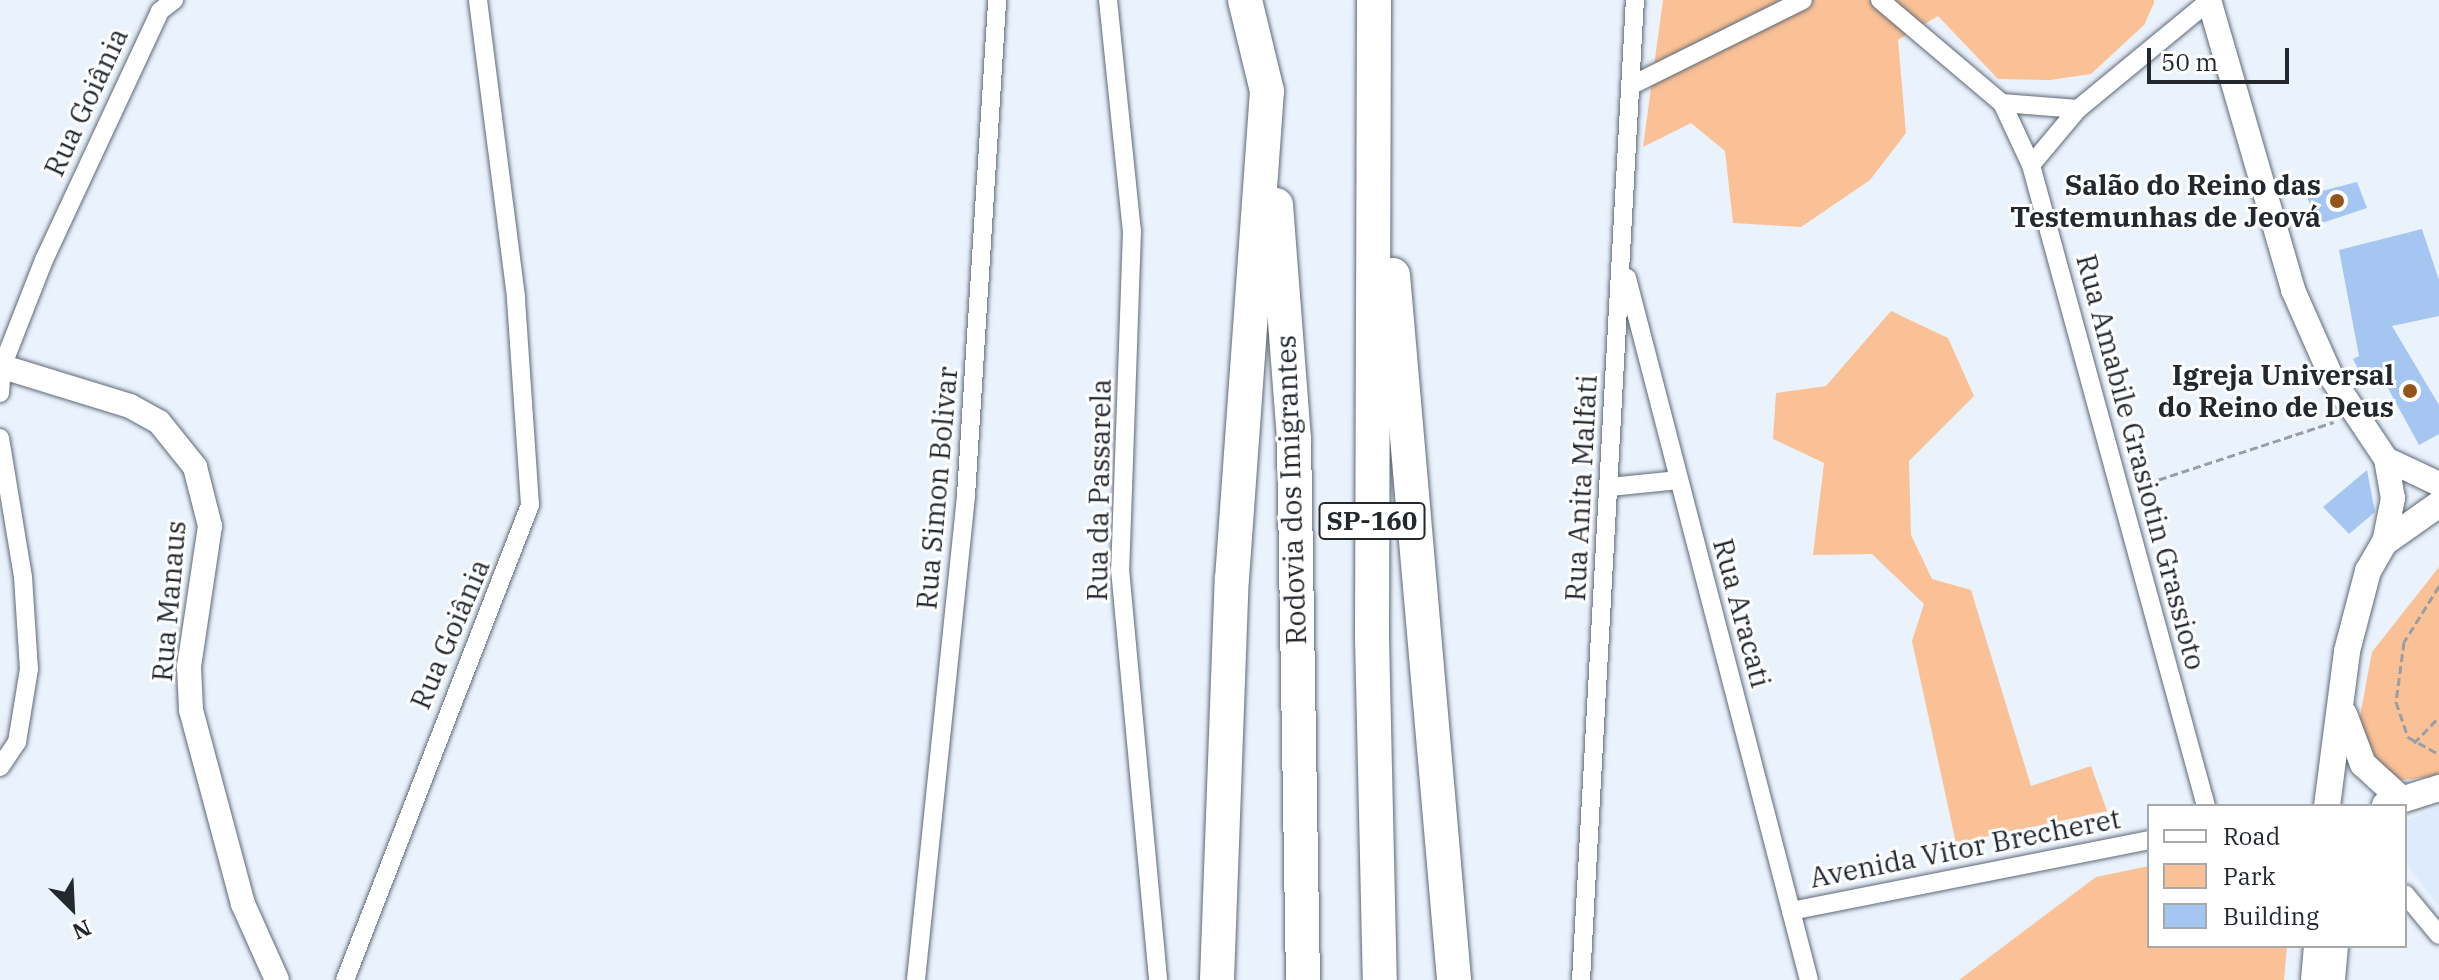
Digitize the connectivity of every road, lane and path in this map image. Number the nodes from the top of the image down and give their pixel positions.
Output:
1 (478, 0) edge
2 (997, 0) edge
3 (1108, 0) edge
4 (1245, 0) edge
5 (1268, 0) edge
6 (1374, 0) edge
7 (1635, 0) edge
8 (1803, 0) edge
9 (1880, 0) edge
10 (2209, 0) edge
11 (163, 4) edge
12 (1375, 63) junction
13 (1630, 86) junction
14 (1267, 91) junction
15 (2002, 103) junction
16 (2078, 109) junction
17 (2031, 165) junction
18 (1623, 259) junction
19 (1, 366) edge
20 (0, 393) edge
21 (2357, 415) junction
22 (0, 438) edge
23 (2386, 459) junction
24 (1679, 480) junction
25 (2439, 484) edge
26 (1610, 487) junction
27 (2121, 492) junction
28 (2439, 504) edge
29 (2384, 543) junction
30 (2439, 586) edge
31 (2344, 678) junction
32 (2439, 717) edge
33 (2414, 744) junction
34 (2439, 754) edge
35 (0, 767) edge
36 (2439, 788) edge
37 (2391, 802) edge
38 (2205, 804) edge
39 (2327, 804) edge
40 (2147, 840) edge
41 (2407, 896) edge
42 (1791, 911) junction
43 (2439, 935) edge
44 (2317, 948) edge
45 (2335, 948) edge
46 (277, 980) edge
47 (345, 980) edge
48 (916, 980) edge
49 (1158, 980) edge
50 (1217, 980) edge
51 (1303, 980) edge
52 (1380, 980) edge
53 (1454, 980) edge
54 (1581, 980) edge
55 (1809, 980) edge
56 (2314, 980) edge
57 (2332, 980) edge

1 - 47 street, Rua Goiânia
2 - 48 street, Rua Simon Bolivar
3 - 49 street, Rua da Passarela
4 - 14 highway
5 - 14 highway, Rodovia dos Imigrantes / SP-160
6 - 12 highway, SP-160
7 - 13 street, Rua Anita Malfati
8 - 13 street
9 - 15 street, Rua Amabile Grasiotin Grassioto
10 - 16 street
10 - 21 street
11 - 19 street, Rua Goiânia
12 - 52 highway, SP-160
12 - 53 highway
13 - 18 street, Rua Anita Malfati
14 - 50 highway
14 - 51 highway, Rodovia dos Imigrantes / SP-160
15 - 16 street
15 - 17 street, Rua Amabile Grasiotin Grassioto
16 - 17 street
17 - 27 street, Rua Amabile Grasiotin Grassioto
18 - 24 street, Rua Aracati
18 - 26 street, Rua Anita Malfati
19 - 20 street
19 - 46 street, Rua Manaus
21 - 23 street
21 - 27 path
22 - 35 street
23 - 25 street
23 - 29 street
24 - 26 street
24 - 42 street, Rua Aracati
26 - 54 street, Rua Anita Malfati
27 - 38 street, Rua Amabile Grasiotin Grassioto
28 - 29 main road
29 - 31 main road
30 - 33 path
31 - 37 main road
31 - 39 main road
32 - 33 path
33 - 34 path
36 - 37 main road
40 - 42 street, Avenida Vitor Brecheret
41 - 43 street
42 - 55 street, Rua Aracati
44 - 56 main road
45 - 57 main road

